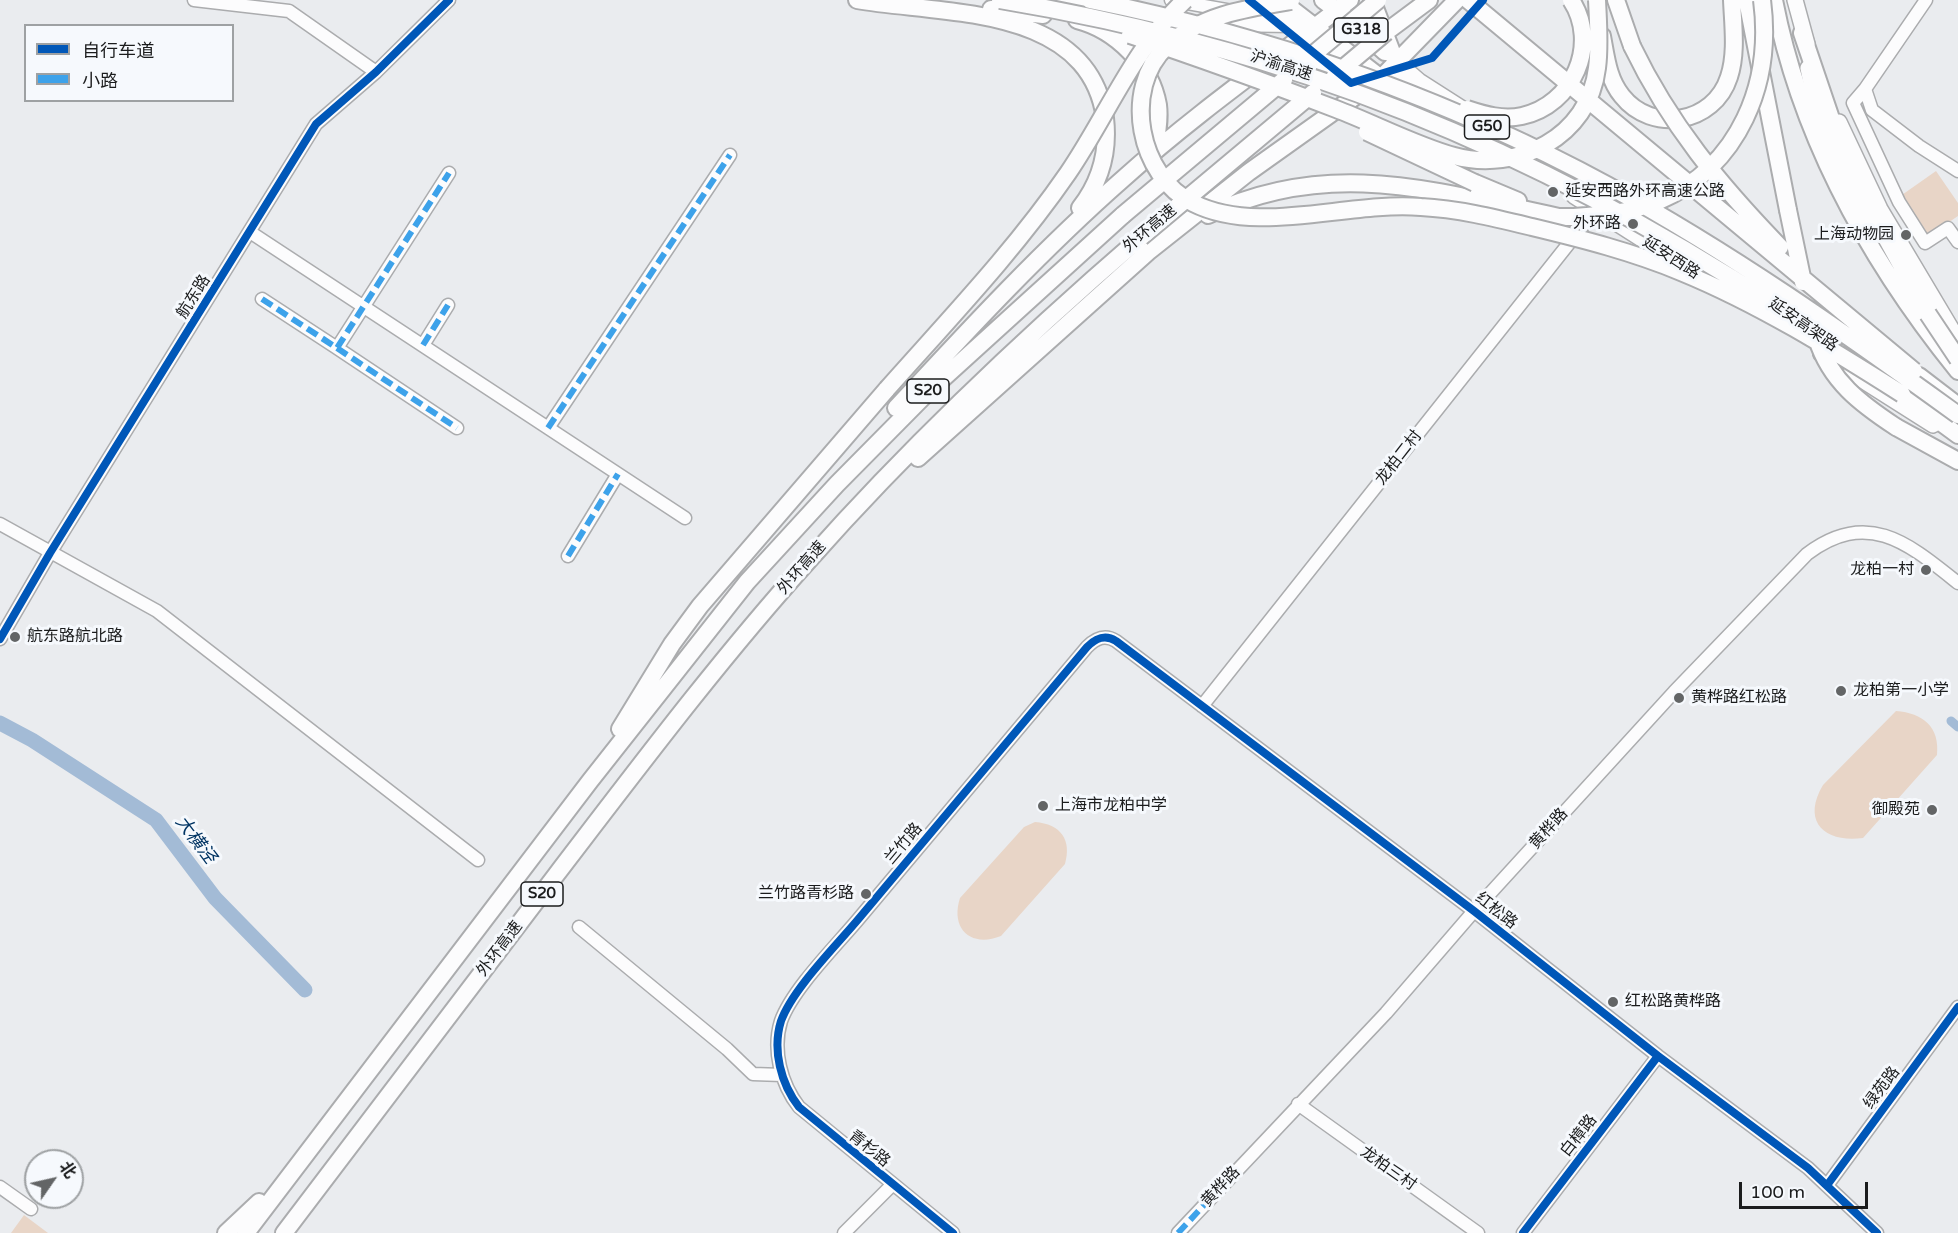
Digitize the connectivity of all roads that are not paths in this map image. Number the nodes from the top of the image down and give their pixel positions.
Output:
1 (194, 0) edge
2 (449, 0) edge
3 (857, 0) edge
4 (925, 0) edge
5 (1000, 0) edge
6 (1090, 0) edge
7 (1171, 0) edge
8 (1185, 0) edge
9 (1230, 0) edge
10 (1259, 0) edge
11 (1280, 0) edge
12 (1294, 0) edge
13 (1323, 0) edge
14 (1372, 0) edge
15 (1378, 0) edge
16 (1424, 0) edge
17 (1429, 0) edge
18 (1457, 0) edge
19 (1468, 0) edge
20 (1571, 0) edge
21 (1597, 0) edge
22 (1616, 0) edge
23 (1732, 0) edge
24 (1747, 0) edge
25 (1762, 0) edge
26 (1774, 0) edge
27 (1794, 0) edge
28 (1926, 0) edge
29 (1049, 4) edge
30 (1343, 5) edge
31 (1298, 27) junction
32 (1386, 32) junction
33 (1802, 33) junction
34 (1315, 60) junction
35 (1397, 62) junction
36 (1233, 70) junction
37 (375, 72) junction
38 (1375, 82) junction
39 (1865, 89) junction
40 (1408, 94) junction
41 (1453, 122) junction
42 (1154, 152) junction
43 (730, 155) dead end
44 (1953, 167) edge
45 (450, 173) dead end
46 (1958, 178) edge
47 (1596, 210) junction
48 (1574, 216) junction
49 (1648, 217) junction
50 (250, 232) junction
51 (1958, 242) edge
52 (1148, 252) junction
53 (1023, 274) junction
54 (262, 299) dead end
55 (448, 305) dead end
56 (364, 307) junction
57 (1958, 340) edge
58 (423, 345) junction
59 (337, 348) junction
60 (1958, 359) edge
61 (1958, 371) edge
62 (1919, 376) junction
63 (1902, 394) junction
64 (1958, 411) edge
65 (457, 428) dead end
66 (548, 428) junction
67 (1958, 435) edge
68 (1958, 441) edge
69 (1958, 461) edge
70 (618, 474) junction
71 (685, 518) dead end
72 (0, 525) edge
73 (50, 553) junction
74 (568, 556) dead end
75 (807, 561) junction
76 (747, 582) junction
77 (1958, 583) edge
78 (0, 639) edge
79 (1087, 647) joint
80 (1202, 706) junction
81 (590, 781) junction
82 (478, 860) dead end
83 (1474, 911) junction
84 (579, 927) dead end
85 (1958, 1007) edge
86 (395, 1037) junction
87 (419, 1055) junction
88 (1658, 1056) junction
89 (782, 1075) junction
90 (1298, 1104) junction
91 (1828, 1184) junction
92 (892, 1185) junction
93 (0, 1187) edge
94 (24, 1204) edge
95 (226, 1233) edge
96 (246, 1233) edge
97 (284, 1233) edge
98 (295, 1233) edge
99 (844, 1233) edge
100 (953, 1233) edge
101 (1178, 1233) edge
102 (1478, 1233) edge
103 (1523, 1233) edge
104 (1877, 1233) edge

1 - 37 street
2 - 37 street, 航东路
3 - 53 highway
4 - 42 highway
5 - 29 highway, 沪渝高速 / G50, bridge
6 - 34 highway, 沪渝高速 / G50, bridge
7 - 31 street
8 - 81 highway, bridge
9 - 12 highway, bridge
10 - 31 highway
11 - 31 highway, G318
12 - 31 highway, G318
12 - 63 highway, bridge
13 - 30 highway, G318
14 - 35 highway
15 - 76 highway, 外环高速 / S20, bridge
16 - 32 highway, 外环高速 / S20
17 - 32 highway
18 - 35 highway, G318
19 - 62 highway, bridge
20 - 34 highway, bridge
21 - 23 highway, bridge
21 - 36 highway, bridge
22 - 62 highway, bridge
24 - 69 highway, bridge
25 - 48 highway, bridge
26 - 61 highway
27 - 33 main road
28 - 39 street
29 - 31 street
29 - 36 highway, bridge
29 - 49 highway, 沪渝高速 / G50, bridge
30 - 31 highway
30 - 35 highway, G318
31 - 38 highway, G318
31 - 42 highway
32 - 75 highway, 外环高速 / S20, bridge
33 - 57 main road
33 - 60 highway, bridge
33 - 60 main road
34 - 49 highway, 沪渝高速 / G50, bridge
35 - 38 highway, G318
35 - 40 highway
35 - 64 main road, 延安西路
36 - 48 highway, bridge
37 - 50 street, 航东路
38 - 40 main road, 延安西路
38 - 41 main road
38 - 52 highway
39 - 44 street
39 - 51 street
40 - 41 main road, 延安西路
41 - 47 main road, 延安西路
42 - 53 highway
43 - 66 street
44 - 46 street
45 - 56 street
47 - 68 main road, 延安西路
47 - 80 street, 龙柏二村
48 - 52 highway
49 - 63 highway, 延安高架路, bridge
49 - 64 highway, 延安高架路, bridge
50 - 56 street
50 - 73 street, 航东路
52 - 75 highway
53 - 76 highway
54 - 59 street
55 - 58 street
56 - 58 street
56 - 59 street
58 - 66 street
59 - 65 street
62 - 64 highway
63 - 67 highway, 延安高架路
66 - 70 street
70 - 71 street
70 - 74 street
72 - 73 street
73 - 78 street, 航东路
73 - 82 street
75 - 87 highway, 外环高速 / S20
76 - 81 highway, 外环高速 / S20
77 - 83 street, 黄桦路
79 - 80 street, 红松路
79 - 89 street, 兰竹路
80 - 83 street, 红松路
81 - 86 highway, 外环高速 / S20
83 - 88 street, 红松路
83 - 90 street, 黄桦路
84 - 89 street
85 - 91 street, 绿苑路
86 - 95 highway
86 - 96 highway, 外环高速 / S20
87 - 97 highway, 外环高速 / S20
87 - 98 highway
88 - 91 street, 红松路
88 - 103 street, 白樟路
89 - 92 street, 青杉路
90 - 101 street, 黄桦路
90 - 102 street, 龙柏三村
91 - 104 street, 红松路
92 - 99 street
92 - 100 street, 青杉路
93 - 94 street

